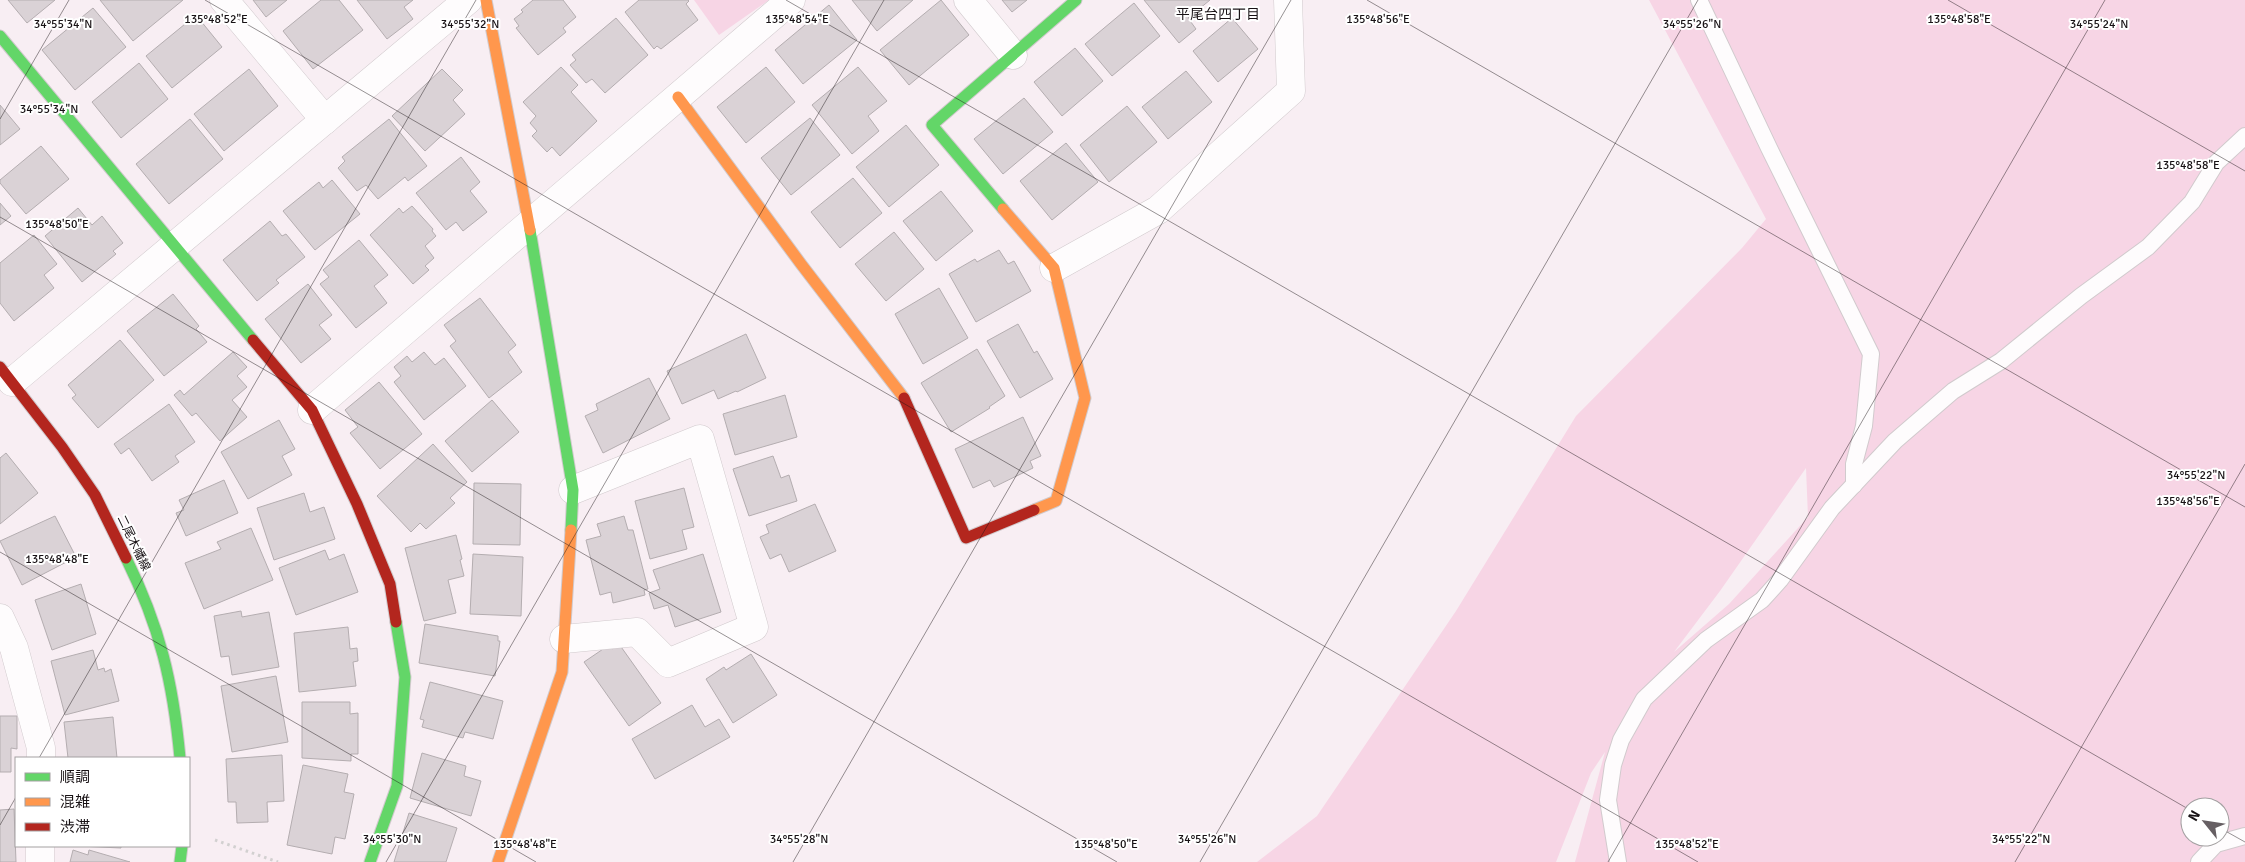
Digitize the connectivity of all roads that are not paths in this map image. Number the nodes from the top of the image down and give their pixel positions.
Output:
1 (224, 0) edge
2 (468, 0) edge
3 (486, 0) edge
4 (791, 0) edge
5 (968, 0) edge
6 (1076, 0) edge
7 (1288, 0) edge
8 (1699, 0) edge
9 (0, 36) edge
10 (1013, 55) junction
11 (678, 97) junction
12 (325, 120) junction
13 (2245, 136) edge
14 (529, 225) junction
15 (176, 245) junction
16 (1054, 268) junction
17 (6, 374) edge
18 (312, 410) junction
19 (1854, 485) junction
20 (573, 490) junction
21 (0, 618) edge
22 (564, 639) junction
23 (41, 757) edge
24 (180, 757) edge
25 (2245, 836) edge
26 (40, 847) edge
27 (182, 847) edge
28 (40, 862) edge
29 (180, 862) edge
30 (370, 862) edge
31 (498, 862) edge
32 (1618, 862) edge
33 (2199, 862) edge

1 - 12 street
2 - 12 street
3 - 14 street
4 - 11 street
5 - 10 street
6 - 10 street
7 - 16 street
8 - 19 lane
9 - 15 street
10 - 16 street
11 - 14 street
11 - 16 street
12 - 15 street
13 - 19 lane
14 - 18 street
14 - 20 street
15 - 17 street
15 - 18 street
17 - 24 street, 二尾木幡線
18 - 30 street
19 - 32 lane
20 - 22 street
20 - 22 street
21 - 23 street
22 - 31 street
25 - 33 lane
26 - 28 street
27 - 29 street

